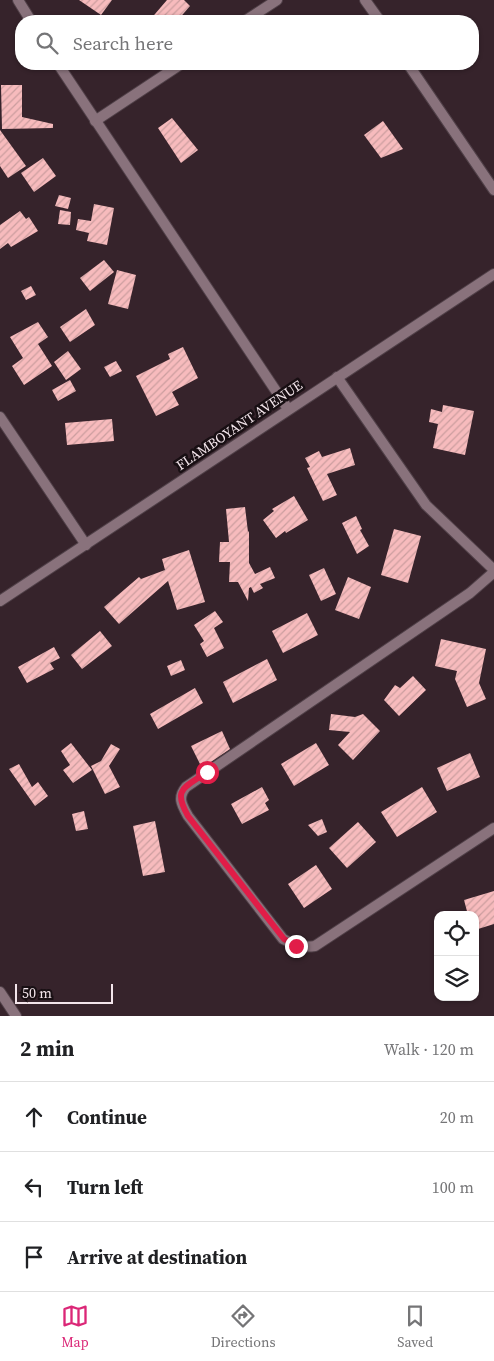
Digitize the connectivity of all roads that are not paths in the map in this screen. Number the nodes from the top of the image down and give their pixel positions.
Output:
1 (18, 0) edge
2 (276, 0) edge
3 (365, 0) edge
4 (27, 15) edge
5 (254, 15) edge
6 (376, 15) edge
7 (62, 70) edge
8 (172, 70) edge
9 (412, 70) edge
10 (95, 121) junction
11 (494, 190) edge
12 (494, 274) edge
13 (337, 377) junction
14 (288, 409) junction
15 (0, 417) edge
16 (86, 544) junction
17 (494, 571) edge
18 (0, 601) edge
19 (494, 828) edge
20 (0, 992) edge
21 (16, 1016) edge

1 - 4 street
2 - 5 street
3 - 6 street
7 - 10 street
8 - 10 street
9 - 11 street
10 - 14 street
12 - 13 street, FLAMBOYANT AVENUE
13 - 14 street, FLAMBOYANT AVENUE
13 - 17 street
14 - 16 street, FLAMBOYANT AVENUE
15 - 16 street
16 - 18 street, FLAMBOYANT AVENUE
17 - 19 street
20 - 21 street

